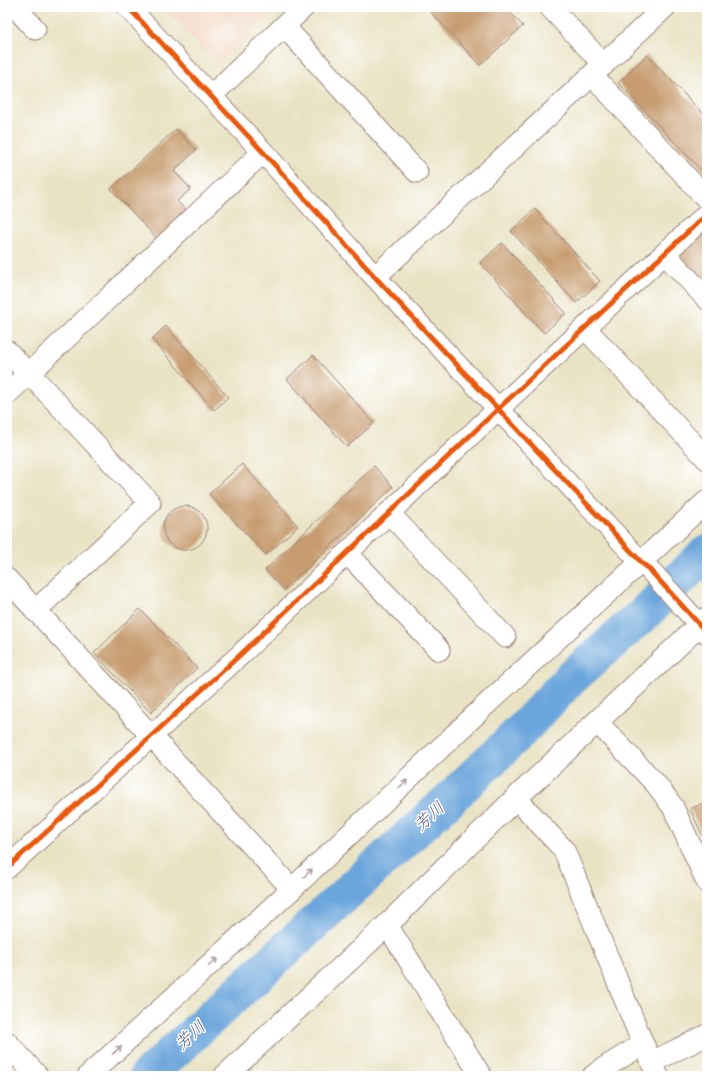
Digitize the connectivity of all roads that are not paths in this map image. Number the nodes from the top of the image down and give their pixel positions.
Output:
1 (15, 7) edge
2 (128, 7) edge
3 (304, 7) edge
4 (550, 7) edge
5 (665, 7) edge
6 (284, 26) junction
7 (35, 29) dead end
8 (598, 70) junction
9 (211, 96) junction
10 (263, 152) junction
11 (417, 172) dead end
12 (707, 199) edge
13 (707, 214) edge
14 (665, 254) junction
15 (375, 277) junction
16 (707, 299) edge
17 (585, 328) junction
18 (7, 351) edge
19 (29, 373) junction
20 (7, 394) edge
21 (498, 409) junction
22 (707, 459) edge
23 (707, 501) edge
24 (389, 513) junction
25 (347, 553) junction
26 (645, 565) junction
27 (7, 580) edge
28 (35, 611) junction
29 (702, 623) edge
30 (505, 637) dead end
31 (439, 650) dead end
32 (597, 722) junction
33 (151, 736) junction
34 (516, 798) junction
35 (7, 868) edge
36 (707, 882) edge
37 (292, 889) junction
38 (387, 925) junction
39 (707, 1034) edge
40 (7, 1044) edge
41 (643, 1044) junction
42 (655, 1069) edge
43 (37, 1076) edge
44 (88, 1076) edge
45 (225, 1076) edge
46 (481, 1076) edge
47 (593, 1076) edge

1 - 7 street
2 - 9 street
3 - 6 street
4 - 8 street
5 - 8 street
6 - 9 street
6 - 11 street
8 - 12 street
8 - 15 street
9 - 10 street
10 - 15 street
10 - 19 street
13 - 14 street
14 - 16 street
14 - 17 street
15 - 21 street
17 - 21 street
17 - 22 street
18 - 19 street
19 - 20 street
19 - 28 street
21 - 24 street
21 - 26 street
23 - 26 street
24 - 25 street
24 - 30 street
25 - 31 street
25 - 33 street
26 - 29 street
37 -> 26 street
27 - 28 street
28 - 33 street
29 - 32 street
32 - 34 street
32 - 36 street
33 - 35 street
33 - 37 street
34 - 38 street
34 - 41 street
44 -> 37 street
38 - 45 street
38 - 46 street
39 - 42 street
40 - 43 street
41 - 42 street
41 - 47 street

